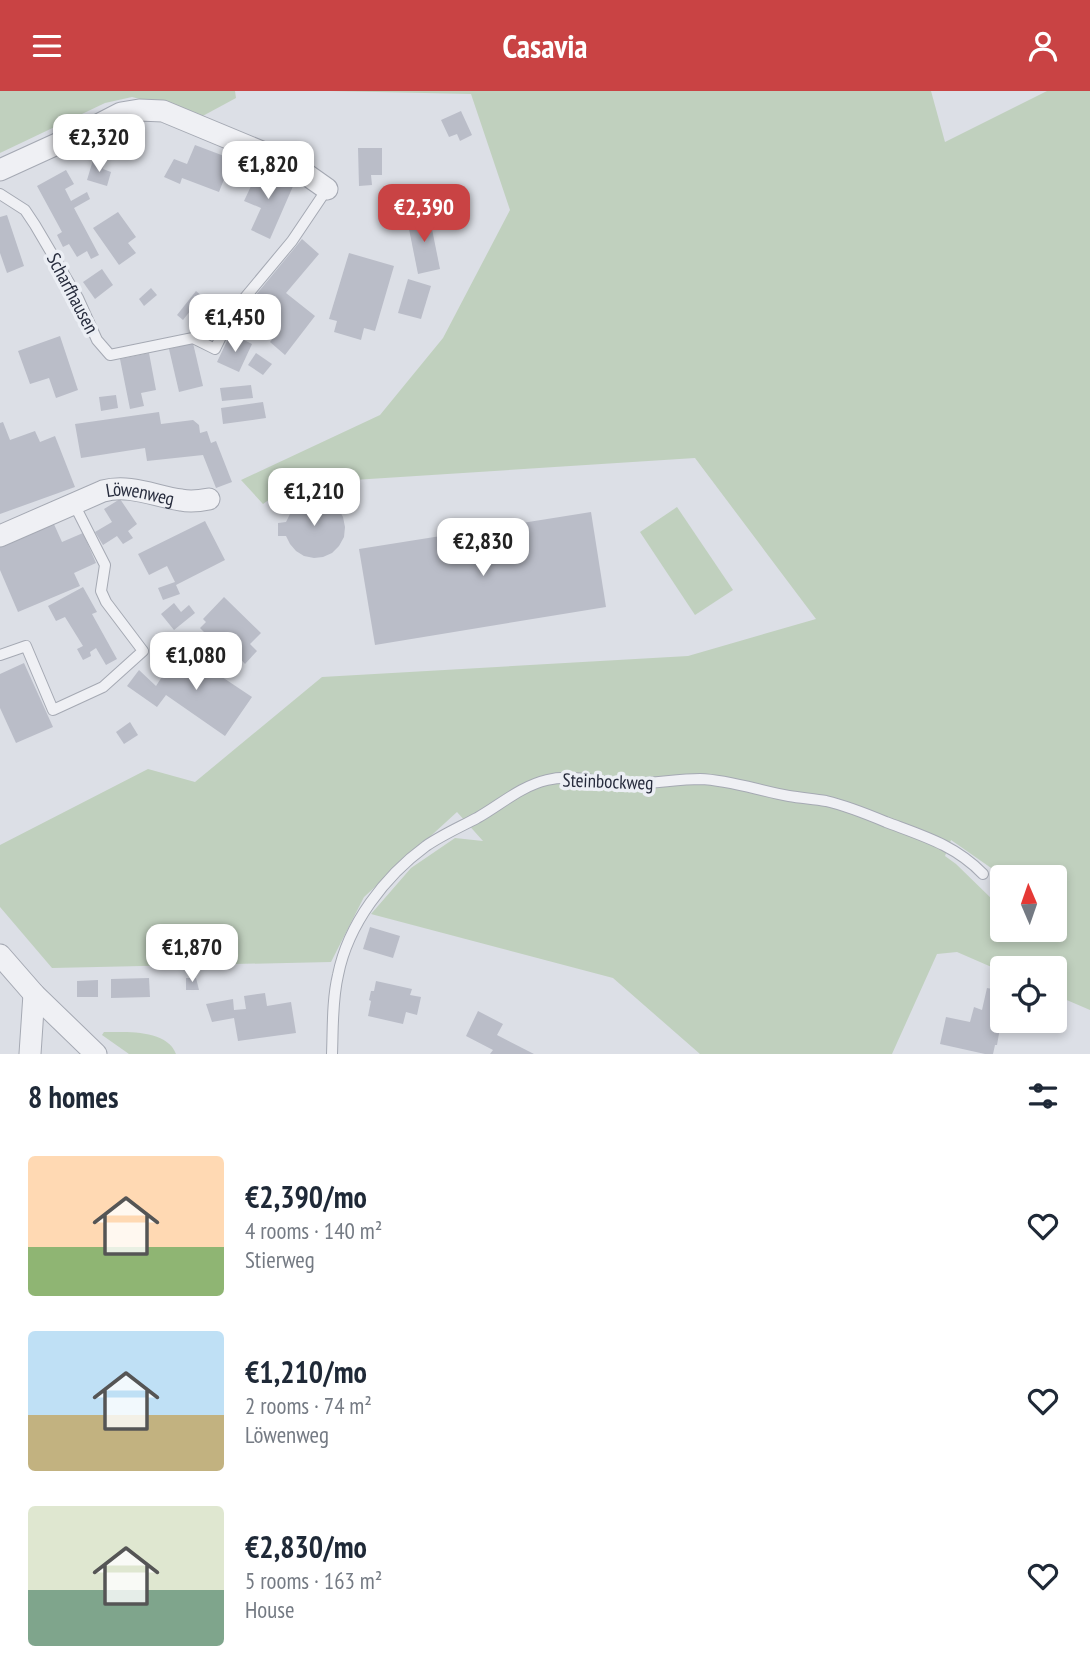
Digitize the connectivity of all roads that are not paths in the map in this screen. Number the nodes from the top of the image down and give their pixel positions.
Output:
1 (0, 170) edge
2 (327, 189) joint
3 (0, 194) edge
4 (209, 499) dead end
5 (74, 504) junction
6 (0, 536) edge
7 (0, 655) edge
8 (983, 874) dead end
9 (0, 955) edge
10 (34, 994) junction
11 (30, 1054) edge
12 (96, 1054) edge
13 (332, 1054) edge

1 - 2 street
2 - 3 lane, Scharfhausen
4 - 5 street, Löwenweg
5 - 6 street, Löwenweg
5 - 7 lane, Löwenweg
8 - 13 lane, Steinbockweg
9 - 10 street
10 - 11 street
10 - 12 street

